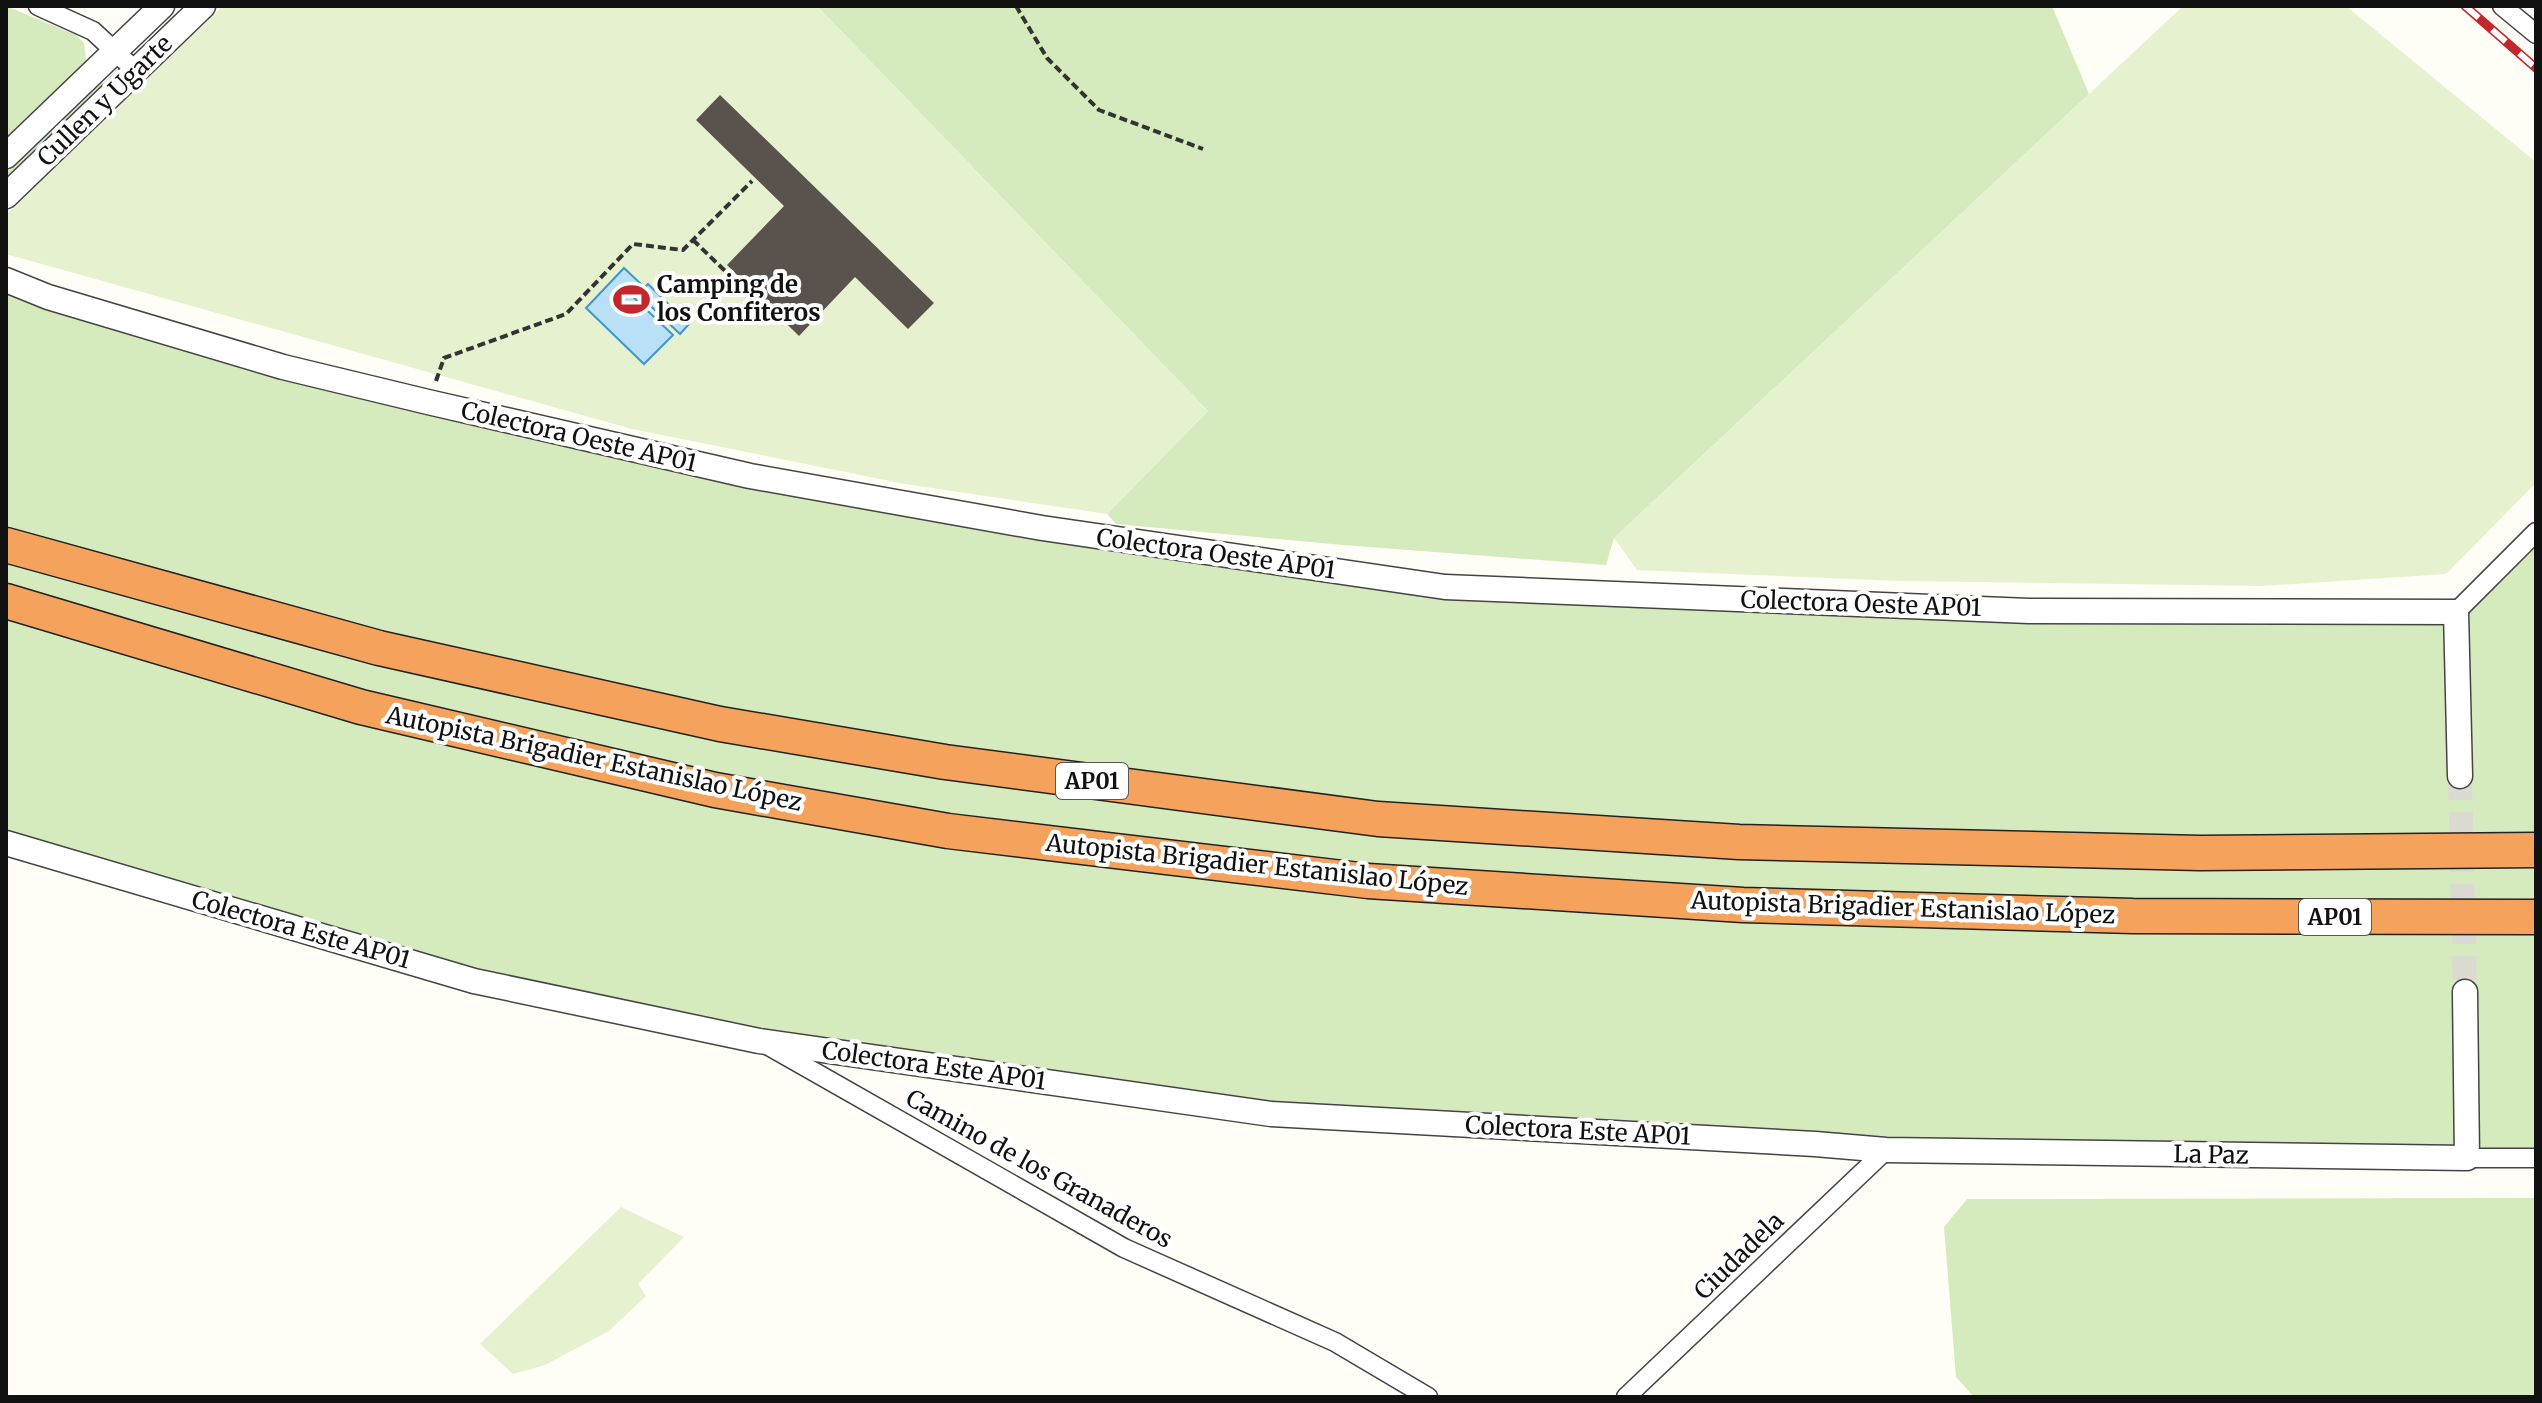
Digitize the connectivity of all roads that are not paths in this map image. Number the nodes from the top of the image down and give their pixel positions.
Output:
1 (38, 6) edge
2 (162, 6) edge
3 (203, 6) edge
4 (2502, 6) edge
5 (2536, 34) edge
6 (115, 51) junction
7 (136, 71) junction
8 (6, 156) edge
9 (6, 196) edge
10 (6, 280) edge
11 (2536, 532) edge
12 (6, 545) edge
13 (6, 601) edge
14 (2456, 612) junction
15 (2460, 776) tunnel mouth
16 (6, 843) edge
17 (2536, 850) edge
18 (2536, 917) edge
19 (2465, 992) tunnel mouth
20 (759, 1041) junction
21 (1886, 1150) junction
22 (2467, 1158) junction
23 (2536, 1158) edge
24 (1428, 1397) edge
25 (1626, 1397) edge

1 - 6 street
2 - 6 street, Cullen y Ugarte
3 - 7 street, Cullen y Ugarte
4 - 5 street
6 - 7 street
6 - 8 street, Cullen y Ugarte
7 - 9 street, Cullen y Ugarte
10 - 14 street, Colectora Oeste AP01
11 - 14 street
12 - 17 highway, AP01
13 - 18 highway, Autopista Brigadier Estanislao López / AP01
14 - 15 street
16 - 20 street, Colectora Este AP01
19 - 22 street
20 - 21 street, Colectora Este AP01
20 - 24 street, Camino de los Granaderos
21 - 22 street, La Paz
21 - 25 street, Ciudadela
22 - 23 street, La Paz

